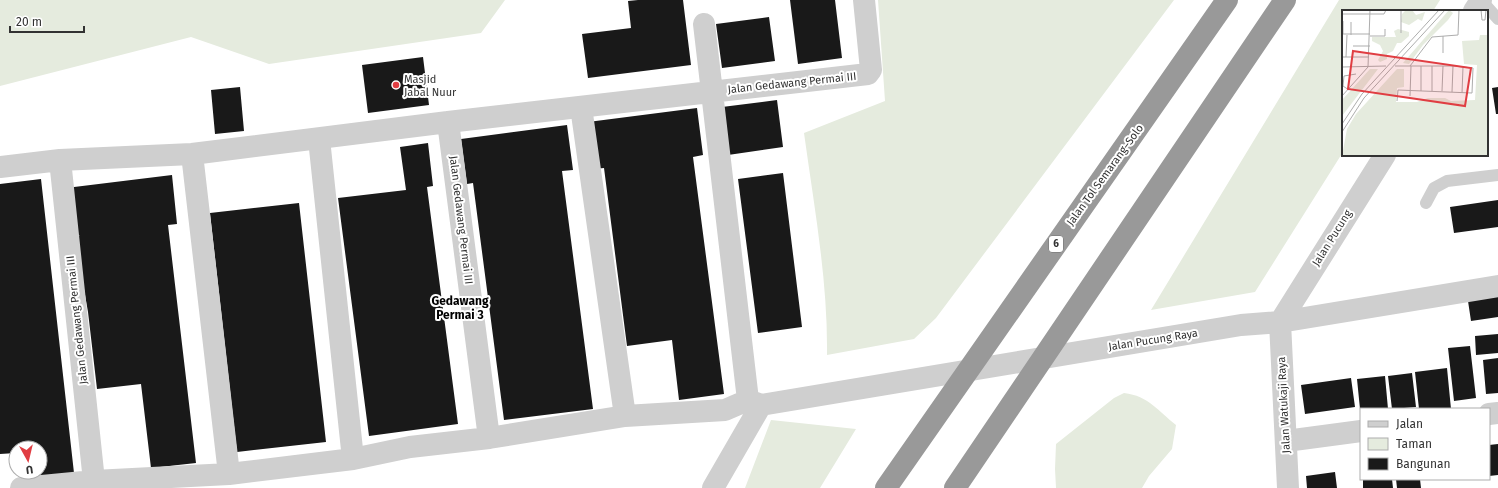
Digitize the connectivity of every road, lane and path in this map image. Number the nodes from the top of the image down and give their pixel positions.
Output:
1 (864, 0) edge
2 (1227, 0) edge
3 (1285, 0) edge
4 (1481, 0) edge
5 (1475, 10) edge
6 (1498, 19) edge
7 (704, 24) dead end
8 (712, 92) junction
9 (581, 107) junction
10 (448, 122) junction
11 (319, 139) junction
12 (192, 154) junction
13 (1384, 156) edge
14 (60, 160) junction
15 (0, 167) edge
16 (1498, 175) edge
17 (1426, 204) dead end
18 (1498, 286) edge
19 (1280, 322) junction
20 (755, 402) junction
21 (625, 416) junction
22 (1360, 431) edge
23 (489, 438) junction
24 (1286, 441) junction
25 (353, 458) junction
26 (229, 474) junction
27 (94, 481) junction
28 (21, 488) edge
29 (713, 488) edge
30 (886, 488) edge
31 (955, 488) edge
32 (1288, 488) edge

1 - 8 street, Jalan Gedawang Permai III
2 - 30 highway, Jalan Tol Semarang–Solo / 6
3 - 31 highway
4 - 5 street
4 - 6 lane
7 - 8 street, Jalan Gedawang Permai III
8 - 9 street, Jalan Gedawang Permai III
8 - 20 street, Jalan Gedawang Permai III
9 - 10 street, Jalan Gedawang Permai III
9 - 21 street
10 - 11 street, Jalan Gedawang Permai III
10 - 23 street, Jalan Gedawang Permai III
11 - 12 street, Jalan Gedawang Permai III
11 - 25 street
12 - 14 street, Jalan Gedawang Permai III
12 - 26 street
13 - 19 street, Jalan Pucung
14 - 15 street, Jalan Gedawang Permai III
14 - 27 street, Jalan Gedawang Permai III
16 - 17 lane
18 - 19 street, Jalan Pucung Raya
19 - 20 street, Jalan Pucung Raya
19 - 24 street, Jalan Watukaji Raya
20 - 21 street
20 - 29 street
21 - 23 street
22 - 24 street
23 - 25 street
24 - 32 street, Jalan Watukaji Raya
25 - 26 street
26 - 27 street
27 - 28 street

